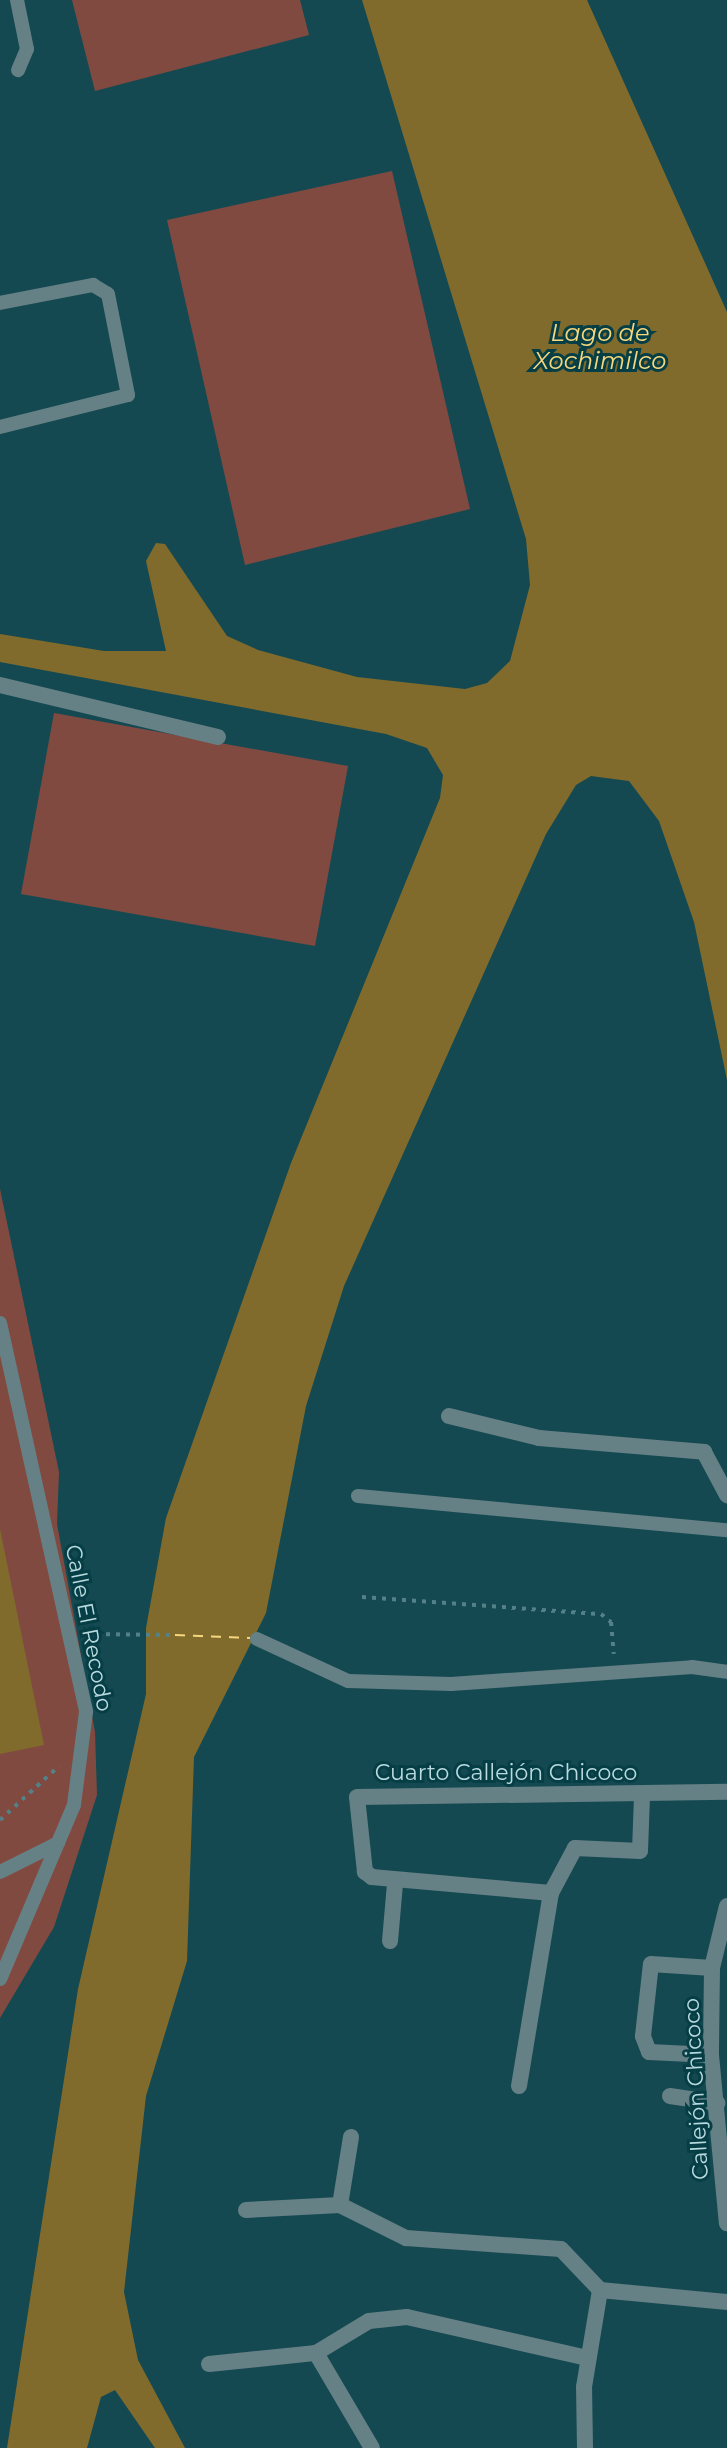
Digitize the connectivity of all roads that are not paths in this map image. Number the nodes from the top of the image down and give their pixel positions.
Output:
1 (17, 0) edge
2 (18, 70) dead end
3 (0, 303) edge
4 (0, 427) edge
5 (0, 685) edge
6 (218, 737) dead end
7 (0, 1323) edge
8 (449, 1416) dead end
9 (727, 1495) edge
10 (358, 1496) dead end
11 (727, 1530) edge
12 (257, 1639) dead end
13 (727, 1672) edge
14 (727, 1792) edge
15 (642, 1797) junction
16 (58, 1843) junction
17 (0, 1872) edge
18 (395, 1884) junction
19 (551, 1893) junction
20 (727, 1906) edge
21 (390, 1941) dead end
22 (712, 1968) junction
23 (0, 1979) edge
24 (717, 2059) edge
25 (519, 2086) dead end
26 (670, 2096) dead end
27 (717, 2103) junction
28 (351, 2137) dead end
29 (340, 2205) junction
30 (246, 2210) dead end
31 (727, 2223) edge
32 (600, 2290) junction
33 (727, 2302) edge
34 (316, 2353) junction
35 (588, 2358) junction
36 (209, 2364) dead end
37 (372, 2448) edge
38 (585, 2448) edge

1 - 2 lane
3 - 4 lane
5 - 6 street
7 - 16 lane, Calle El Recodo
8 - 9 street
10 - 11 lane
12 - 13 lane
14 - 15 street, Cuarto Callejón Chicoco
15 - 18 street, Cuarto Callejón Chicoco
15 - 19 street
16 - 17 lane
16 - 23 lane, Calle El Recodo
18 - 19 street, Cuarto Callejón Chicoco
18 - 21 street
19 - 25 street
20 - 22 street, Callejón Chicoco
22 - 24 street, Callejón Chicoco
22 - 24 street
24 - 27 street, Callejón Chicoco
26 - 27 street
27 - 31 street, Callejón Chicoco
28 - 29 street
29 - 30 street
29 - 32 street
32 - 33 street
32 - 35 street
34 - 35 street
34 - 36 street
34 - 37 street
35 - 38 street

